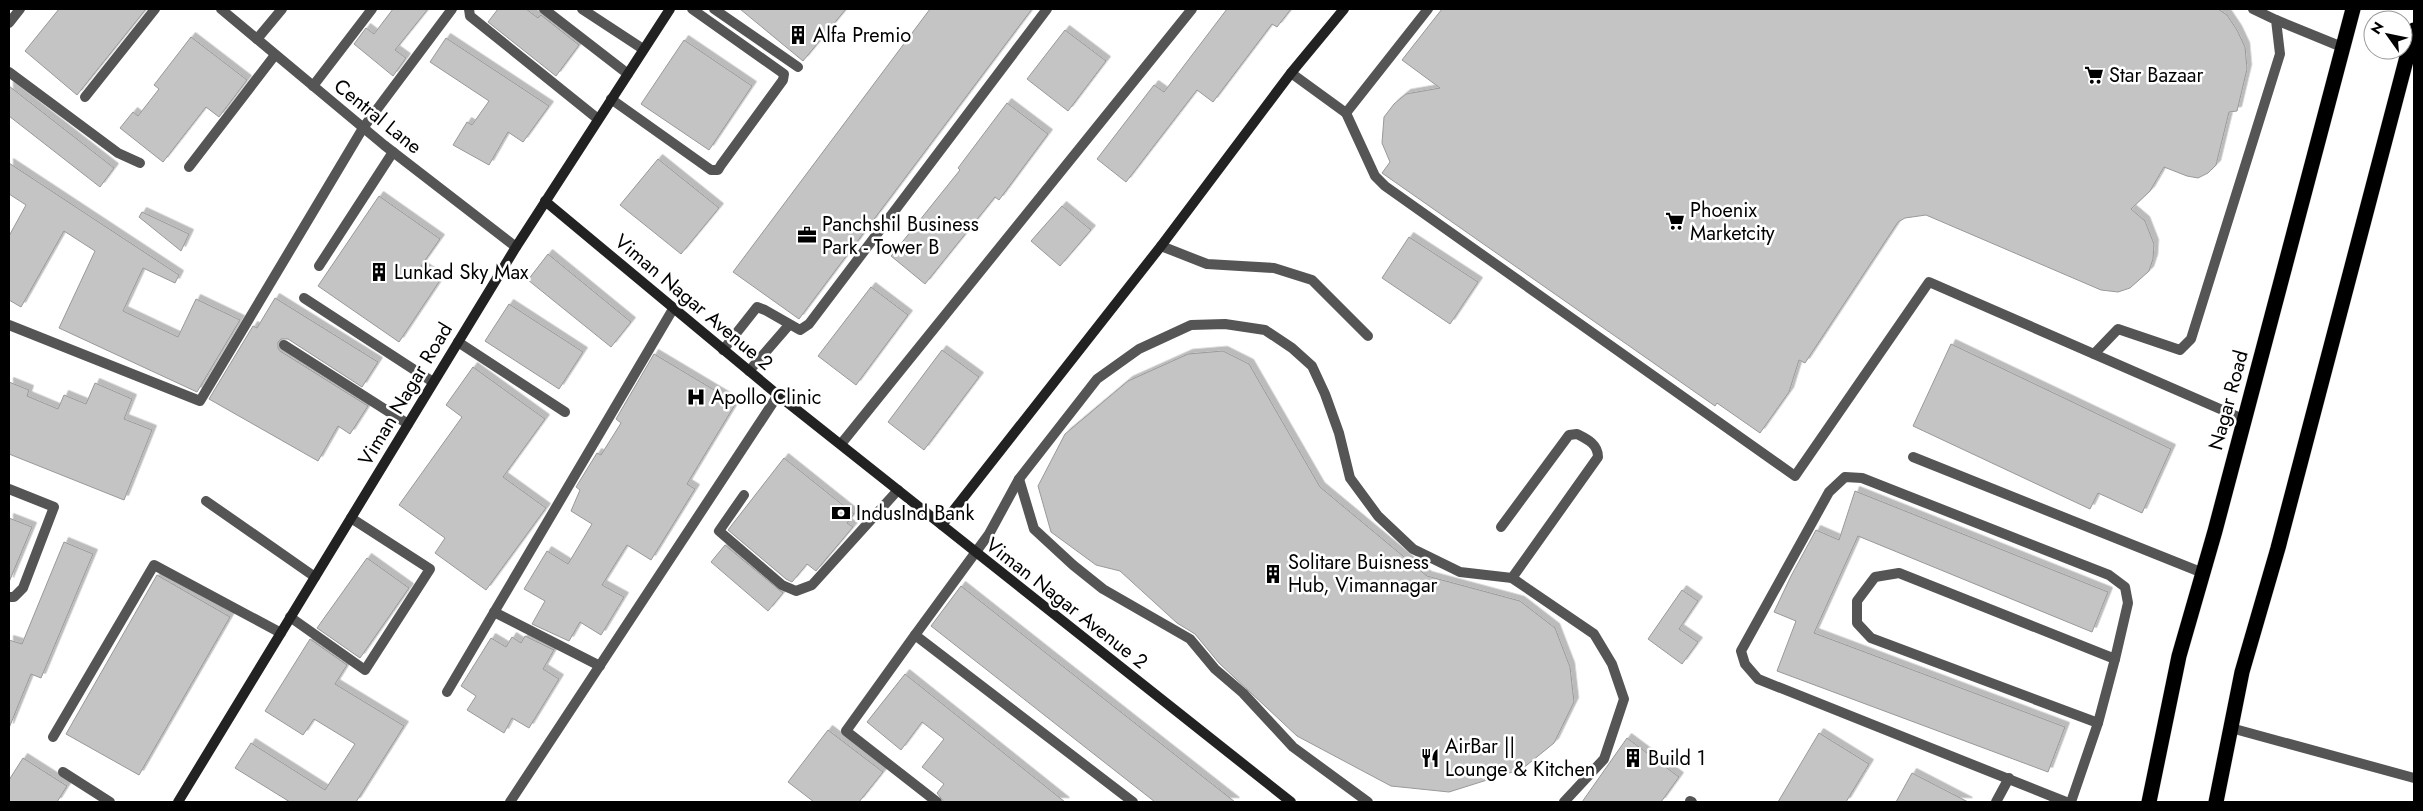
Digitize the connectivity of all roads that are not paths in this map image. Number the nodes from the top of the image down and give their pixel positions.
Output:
1 (20, 9) edge
2 (155, 9) edge
3 (221, 9) edge
4 (282, 9) edge
5 (372, 9) edge
6 (452, 9) edge
7 (469, 9) edge
8 (544, 9) edge
9 (582, 9) edge
10 (670, 9) edge
11 (692, 9) edge
12 (714, 9) edge
13 (1047, 9) edge
14 (1192, 9) edge
15 (1344, 9) edge
16 (1428, 9) edge
17 (2253, 9) edge
18 (2353, 9) edge
19 (2276, 20) junction
20 (9, 23) edge
21 (2414, 30) edge
22 (257, 40) junction
23 (2342, 47) junction
24 (643, 49) junction
25 (275, 54) junction
26 (798, 67) dead end
27 (9, 72) edge
28 (1291, 73) junction
29 (628, 74) junction
30 (314, 86) junction
31 (85, 96) dead end
32 (611, 99) junction
33 (1346, 112) junction
34 (598, 119) junction
35 (363, 128) junction
36 (393, 152) junction
37 (140, 163) dead end
38 (189, 167) dead end
39 (545, 201) junction
40 (1161, 246) junction
41 (516, 247) junction
42 (319, 266) dead end
43 (304, 298) dead end
44 (673, 309) junction
45 (9, 325) edge
46 (789, 326) junction
47 (1368, 336) dead end
48 (458, 342) junction
49 (284, 345) dead end
50 (723, 350) junction
51 (2094, 354) junction
52 (749, 371) junction
53 (433, 382) junction
54 (778, 395) junction
55 (565, 412) dead end
56 (2243, 419) junction
57 (408, 424) junction
58 (841, 444) junction
59 (1913, 457) dead end
60 (1019, 478) junction
61 (9, 489) edge
62 (898, 490) junction
63 (744, 496) dead end
64 (206, 501) dead end
65 (350, 518) junction
66 (942, 526) junction
67 (1501, 527) dead end
68 (976, 553) junction
69 (2203, 573) junction
70 (315, 577) junction
71 (1512, 578) junction
72 (9, 597) edge
73 (494, 612) junction
74 (290, 618) junction
75 (281, 633) junction
76 (915, 635) junction
77 (2115, 659) junction
78 (600, 666) junction
79 (447, 692) dead end
80 (2098, 724) junction
81 (2231, 728) junction
82 (53, 737) dead end
83 (63, 772) dead end
84 (2009, 778) junction
85 (2414, 778) edge
86 (110, 802) edge
87 (178, 802) edge
88 (510, 802) edge
89 (937, 802) edge
90 (1133, 802) edge
91 (1291, 802) edge
92 (1368, 802) edge
93 (1564, 802) edge
94 (1996, 802) edge
95 (2066, 802) edge
96 (2071, 802) edge
97 (2149, 802) edge
98 (2216, 802) edge

1 - 20 street
2 - 31 street
3 - 22 street, Central Lane
4 - 22 street
5 - 30 street
6 - 35 street
7 - 34 street
8 - 29 street
9 - 24 street
10 - 24 street, Viman Nagar Road
11 - 32 street
12 - 26 street
13 - 46 street
14 - 58 street
15 - 28 street
16 - 33 street
17 - 19 street
18 - 23 highway, Nagar Road
19 - 23 street
19 - 51 street
21 - 81 highway
22 - 25 street, Central Lane
23 - 56 highway, Nagar Road
24 - 29 street, Viman Nagar Road
25 - 30 street, Central Lane
25 - 38 street
27 - 37 street
28 - 33 street
28 - 40 street
29 - 32 street, Viman Nagar Road
30 - 35 street, Central Lane
32 - 34 street, Viman Nagar Road
33 - 51 street
34 - 39 street, Viman Nagar Road
35 - 36 street, Central Lane
35 - 45 street
36 - 41 street, Central Lane
36 - 42 street
39 - 41 street, Viman Nagar Road
39 - 44 street, Viman Nagar Avenue 2
40 - 47 street
40 - 66 street
41 - 48 street, Viman Nagar Road
43 - 53 street
44 - 50 street, Viman Nagar Avenue 2
44 - 73 street
46 - 50 street
46 - 52 street
48 - 53 street, Viman Nagar Road
48 - 55 street
49 - 57 street
50 - 52 street, Viman Nagar Avenue 2
51 - 56 street
52 - 54 street, Viman Nagar Avenue 2
53 - 57 street, Viman Nagar Road
54 - 58 street, Viman Nagar Avenue 2
54 - 78 street
56 - 69 highway, Nagar Road
57 - 65 street, Viman Nagar Road
58 - 62 street, Viman Nagar Avenue 2
59 - 69 street
60 - 68 street
60 - 71 street
60 - 92 street
61 - 72 street
62 - 63 street
62 - 66 street, Viman Nagar Avenue 2
64 - 70 street
65 - 70 street, Viman Nagar Road
65 - 74 street
66 - 68 street, Viman Nagar Avenue 2
67 - 71 street
68 - 76 street
68 - 91 street, Viman Nagar Avenue 2
69 - 97 highway, Nagar Road
70 - 74 street, Viman Nagar Road
71 - 93 street
73 - 78 street
73 - 79 street
74 - 75 street, Viman Nagar Road
75 - 82 street
75 - 87 street, Viman Nagar Road
76 - 89 street
76 - 90 street
77 - 80 street
77 - 80 street
77 - 84 street
78 - 88 street
80 - 96 street
81 - 85 street
81 - 98 highway
83 - 86 street
84 - 94 street
84 - 95 street

